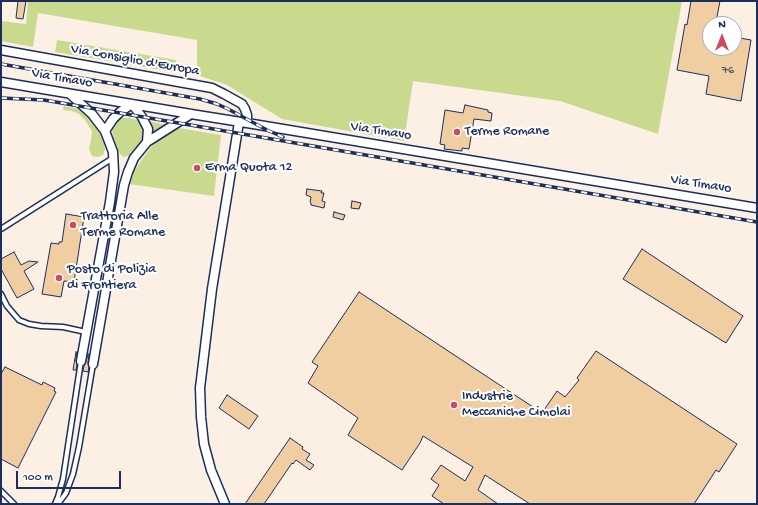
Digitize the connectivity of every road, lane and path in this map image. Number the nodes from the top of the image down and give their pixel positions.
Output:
1 (1, 50) edge
2 (1, 82) edge
3 (70, 94) junction
4 (132, 104) junction
5 (191, 114) junction
6 (243, 122) junction
7 (105, 131) junction
8 (147, 142) junction
9 (113, 158) junction
10 (757, 208) edge
11 (1, 229) edge
12 (1, 294) edge
13 (86, 332) junction
14 (81, 362) joint
15 (93, 364) joint
16 (1, 491) edge
17 (14, 504) edge
18 (55, 504) edge
19 (58, 504) edge
20 (225, 504) edge

1 - 6 street, Via Consiglio d'Europa
2 - 3 street, Via Timavo
3 - 4 street, Via Timavo
3 - 7 street
4 - 5 street, Via Timavo
4 - 7 street
4 - 8 street
5 - 6 street, Via Timavo
5 - 8 street
6 - 10 street, Via Timavo
6 - 20 street
7 - 9 street
8 - 15 street
9 - 11 lane
9 - 13 street
12 - 13 lane
13 - 14 street
14 - 18 lane
15 - 19 lane
16 - 17 lane

